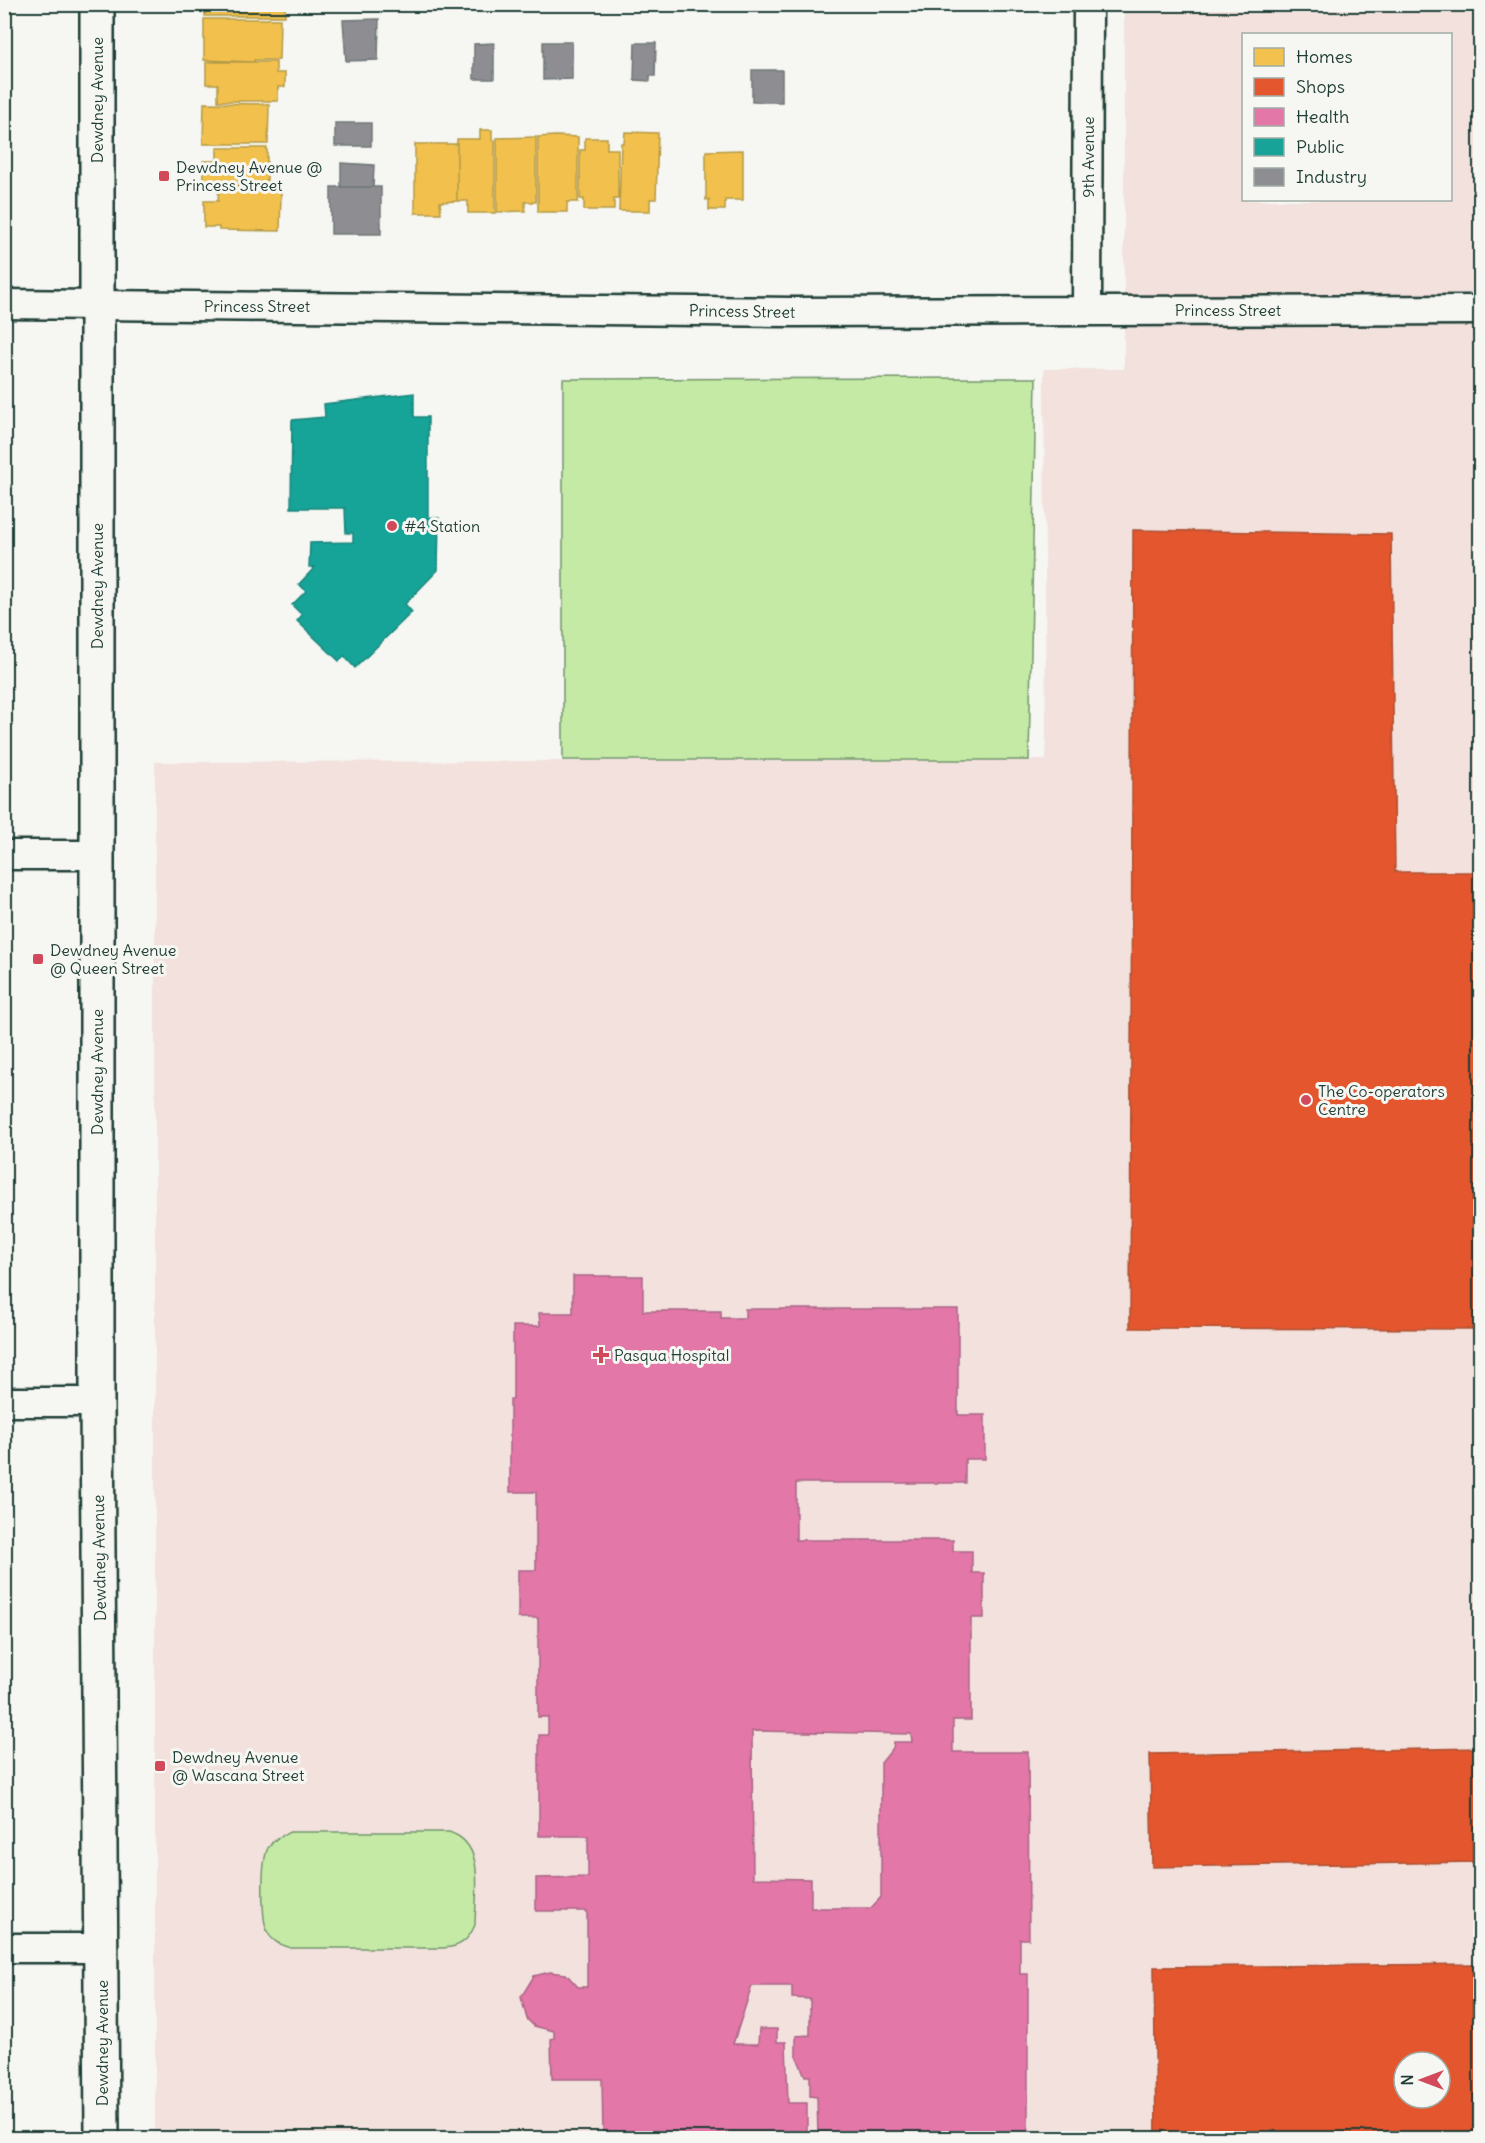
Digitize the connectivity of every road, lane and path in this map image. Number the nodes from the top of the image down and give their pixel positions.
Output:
1 (97, 4) edge
2 (1088, 4) edge
3 (4, 304) edge
4 (97, 306) junction
5 (1087, 310) junction
6 (1480, 310) edge
7 (4, 855) edge
8 (97, 855) junction
9 (4, 1402) edge
10 (97, 1402) junction
11 (4, 1948) edge
12 (102, 1948) junction
13 (102, 2139) edge

1 - 4 main road, Dewdney Avenue
2 - 5 street, 9th Avenue
3 - 4 street, Princess Street
4 - 5 street, Princess Street
4 - 8 main road, Dewdney Avenue
5 - 6 street, Princess Street
7 - 8 street
8 - 10 main road, Dewdney Avenue
9 - 10 street
10 - 12 main road, Dewdney Avenue
11 - 12 street
12 - 13 main road, Dewdney Avenue

